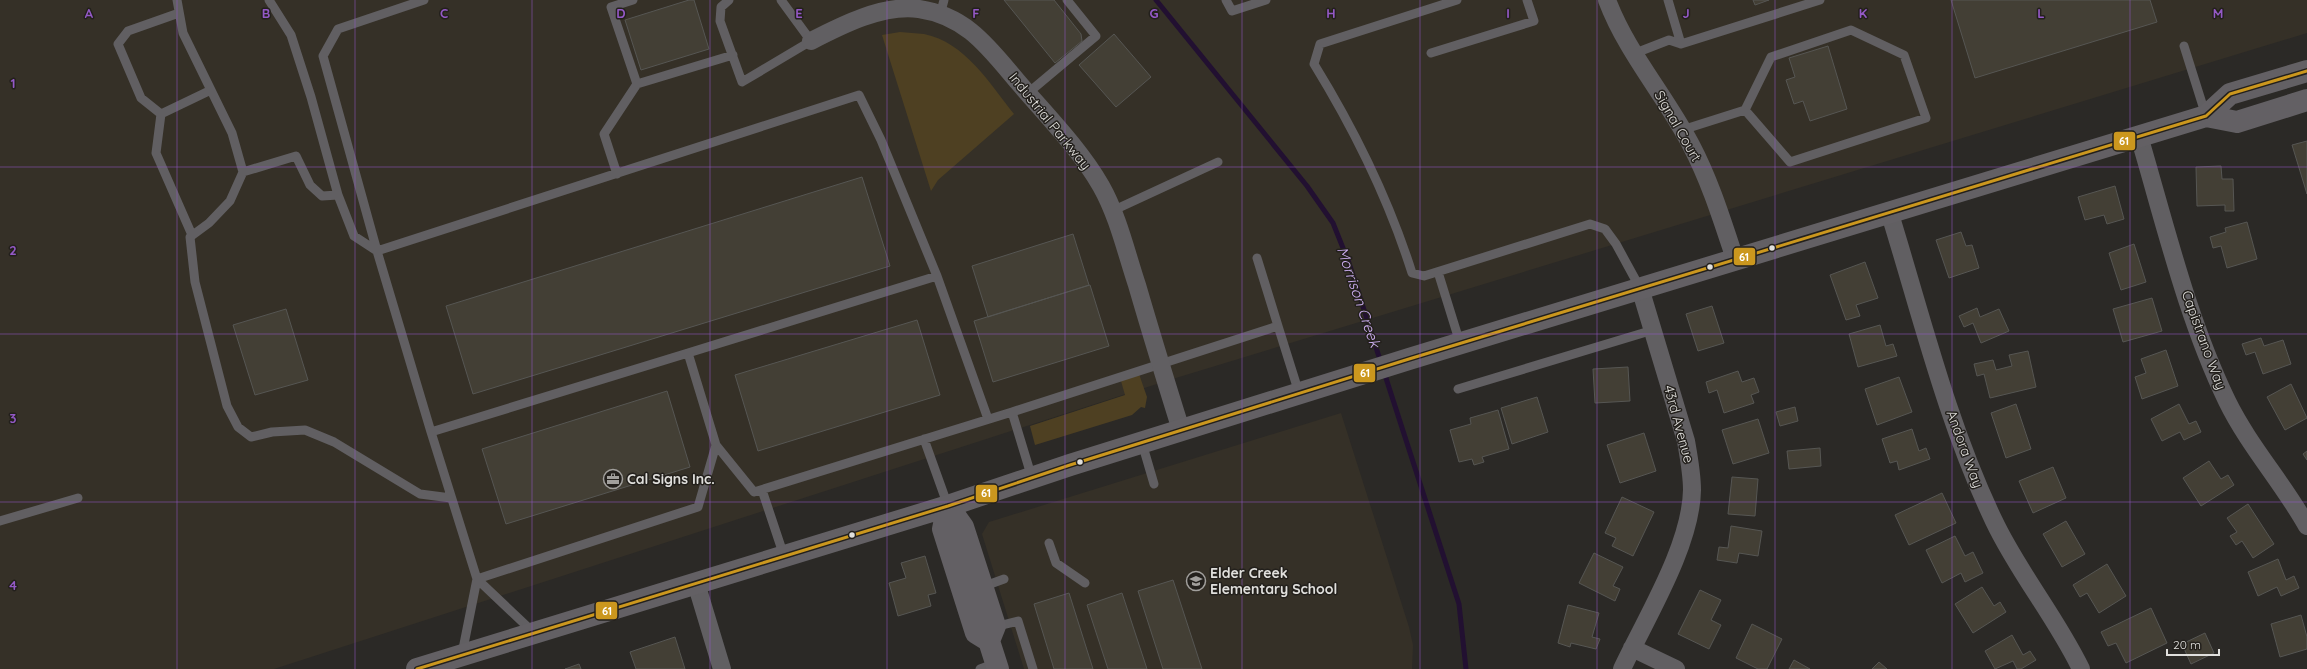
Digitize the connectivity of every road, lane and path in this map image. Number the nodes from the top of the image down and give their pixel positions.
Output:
1 (177, 0) edge
2 (269, 0) edge
3 (424, 0) edge
4 (633, 0) edge
5 (729, 0) edge
6 (781, 0) edge
7 (1067, 0) edge
8 (1226, 0) edge
9 (1266, 0) edge
10 (1457, 0) edge
11 (1527, 0) edge
12 (1607, 0) edge
13 (1668, 0) edge
14 (1820, 0) edge
15 (942, 7) edge
16 (179, 13) junction
17 (811, 41) junction
18 (1681, 44) junction
19 (2184, 46) dead end
20 (1431, 53) dead end
21 (732, 54) junction
22 (1633, 54) junction
23 (2307, 71) edge
24 (637, 84) junction
25 (211, 90) junction
26 (1028, 93) junction
27 (2307, 100) edge
28 (1745, 110) junction
29 (161, 114) junction
30 (2206, 116) junction
31 (1682, 130) junction
32 (2139, 136) junction
33 (1218, 162) dead end
34 (243, 172) junction
35 (617, 174) junction
36 (338, 195) junction
37 (1112, 211) junction
38 (1888, 212) junction
39 (192, 235) junction
40 (377, 251) junction
41 (1257, 258) dead end
42 (1735, 259) junction
43 (1438, 272) junction
44 (937, 276) junction
45 (1640, 288) junction
46 (1278, 326) junction
47 (1653, 330) junction
48 (1460, 343) junction
49 (688, 353) junction
50 (1160, 363) junction
51 (1458, 389) dead end
52 (1299, 394) junction
53 (1012, 412) junction
54 (988, 419) junction
55 (1181, 430) junction
56 (430, 432) junction
57 (924, 439) junction
58 (1142, 443) junction
59 (716, 445) junction
60 (1032, 478) junction
61 (1154, 484) dead end
62 (762, 490) junction
63 (78, 498) dead end
64 (451, 498) junction
65 (948, 506) junction
66 (0, 521) edge
67 (2307, 526) edge
68 (1049, 543) dead end
69 (784, 556) junction
70 (477, 579) junction
71 (1004, 579) dead end
72 (696, 583) junction
73 (1085, 583) dead end
74 (982, 587) junction
75 (534, 633) junction
76 (987, 634) junction
77 (1632, 648) junction
78 (464, 662) edge
79 (991, 667) edge
80 (418, 669) edge
81 (722, 669) edge
82 (1033, 669) edge
83 (1622, 669) edge
84 (1676, 669) edge
85 (2081, 669) edge

1 - 16 lane
2 - 36 lane
3 - 40 lane
4 - 24 lane
5 - 21 lane
6 - 17 lane
7 - 26 lane
8 - 9 lane
10 - 43 lane
11 - 20 lane
12 - 22 street, Signal Court
13 - 18 lane
14 - 18 lane
15 - 17 street, Industrial Parkway
15 - 26 street, Industrial Parkway
16 - 25 lane
16 - 29 lane
17 - 21 lane
18 - 22 lane
19 - 30 lane
21 - 24 lane
22 - 31 street, Signal Court
23 - 30 main road
24 - 35 lane
25 - 29 lane
25 - 34 lane
26 - 37 street, Industrial Parkway
27 - 30 main road
28 - 28 lane
28 - 31 lane
29 - 39 lane
30 - 32 main road
31 - 42 street, Signal Court
32 - 38 main road
32 - 67 street, Capistrano Way
33 - 37 lane
34 - 36 lane
34 - 39 lane
35 - 40 lane
35 - 44 lane
36 - 40 lane
37 - 50 street, Industrial Parkway
38 - 42 main road
38 - 85 street, Andora Way
39 - 64 lane
40 - 56 lane
41 - 46 lane
42 - 45 main road
43 - 45 lane
43 - 48 lane
44 - 49 lane
44 - 54 lane
45 - 47 street, 43rd Avenue
45 - 48 main road
46 - 50 lane
46 - 52 lane
47 - 51 lane
47 - 77 street, 43rd Avenue
48 - 52 main road
49 - 56 lane
49 - 59 lane
50 - 53 lane
50 - 55 street, Industrial Parkway
52 - 55 main road
53 - 54 lane
53 - 60 lane
54 - 57 lane
55 - 58 main road
56 - 64 lane
57 - 62 lane
57 - 65 lane
58 - 60 main road
58 - 61 lane
59 - 62 lane
59 - 70 lane
60 - 65 main road
62 - 69 lane
63 - 66 lane
64 - 70 lane
65 - 69 main road
65 - 74 main road
65 - 76 main road
68 - 73 lane
69 - 72 main road
70 - 75 lane
70 - 78 lane
71 - 74 lane
72 - 75 main road
72 - 81 street
74 - 76 main road
75 - 78 main road
76 - 79 main road
76 - 82 lane
77 - 83 street, 43rd Avenue
77 - 84 street
78 - 80 main road

